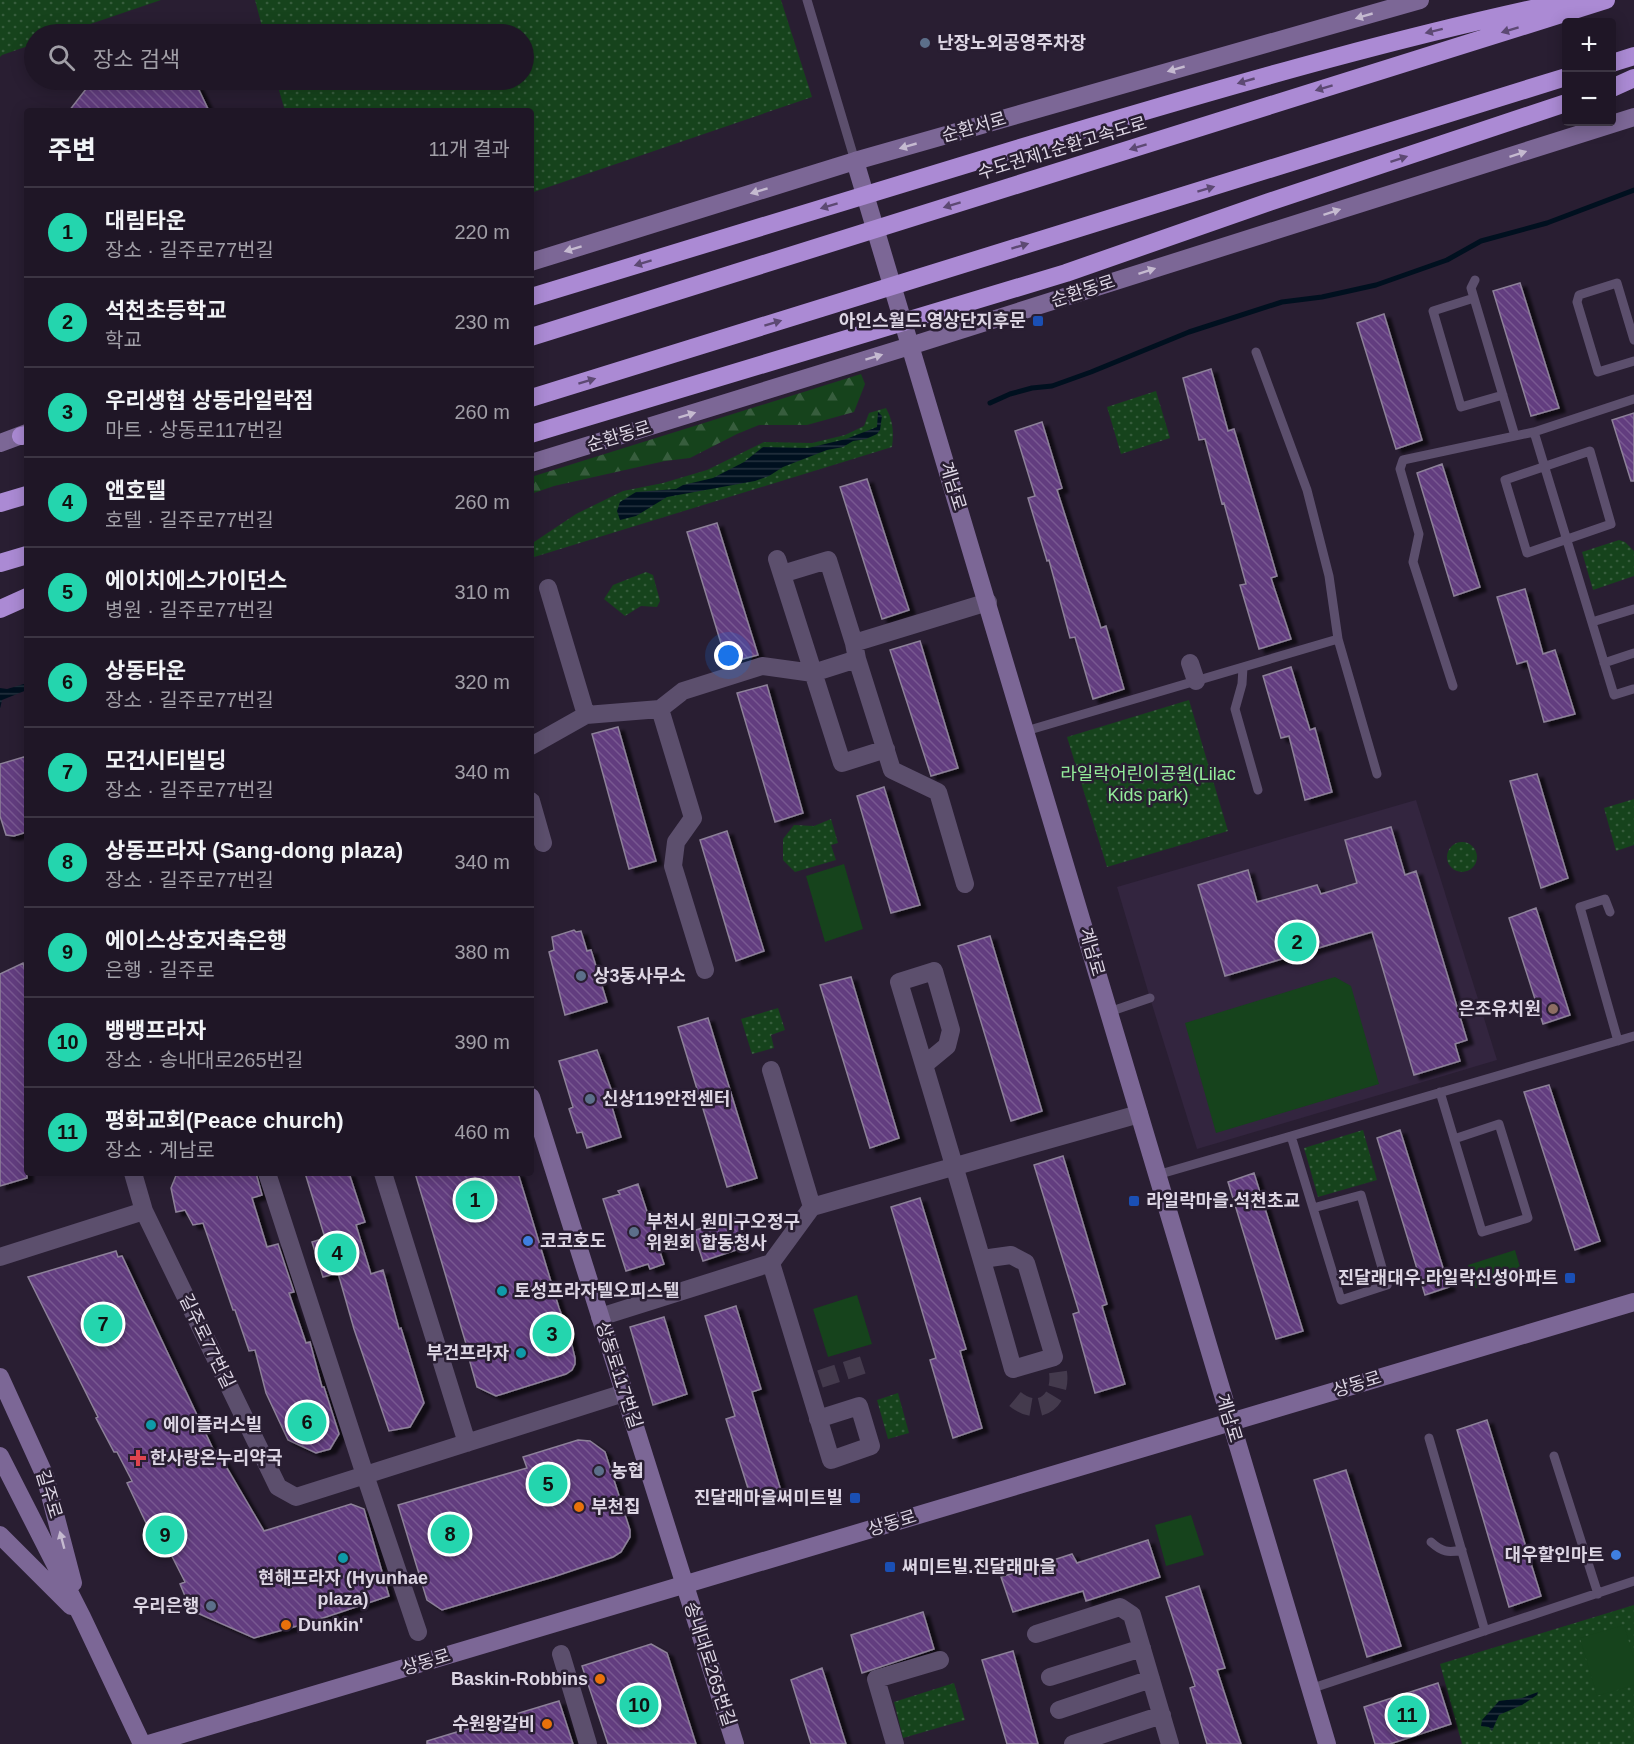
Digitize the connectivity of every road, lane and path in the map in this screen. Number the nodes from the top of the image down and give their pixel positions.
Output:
1 (807, 0) edge
2 (1420, 0) edge
3 (1573, 0) edge
4 (1606, 0) edge
5 (1634, 56) edge
6 (1616, 61) edge
7 (1562, 78) edge
8 (1634, 78) edge
9 (1616, 86) edge
10 (1562, 104) edge
11 (1634, 117) edge
12 (855, 161) junction
13 (534, 261) edge
14 (1475, 280) dead end
15 (534, 296) edge
16 (1474, 298) junction
17 (534, 336) edge
18 (1634, 340) edge
19 (910, 346) junction
20 (1256, 352) dead end
21 (1634, 362) edge
22 (1503, 395) junction
23 (534, 397) edge
24 (1634, 399) edge
25 (1534, 432) junction
26 (534, 433) edge
27 (24, 435) edge
28 (1515, 436) junction
29 (0, 443) edge
30 (534, 462) edge
31 (1545, 467) junction
32 (24, 496) edge
33 (0, 503) edge
34 (1567, 539) junction
35 (24, 556) edge
36 (0, 563) edge
37 (548, 588) dead end
38 (24, 598) edge
39 (988, 602) junction
40 (24, 606) edge
41 (0, 609) edge
42 (1634, 609) edge
43 (1592, 622) junction
44 (1338, 639) junction
45 (856, 651) junction
46 (1634, 653) edge
47 (1190, 663) dead end
48 (1604, 663) junction
49 (1243, 667) junction
50 (813, 673) junction
51 (1196, 681) junction
52 (1453, 686) dead end
53 (1633, 688) edge
54 (660, 709) junction
55 (586, 715) junction
56 (1026, 731) junction
57 (534, 744) edge
58 (886, 749) junction
59 (1377, 774) dead end
60 (1258, 790) dead end
61 (534, 812) edge
62 (543, 843) dead end
63 (965, 884) dead end
64 (1610, 912) dead end
65 (705, 970) dead end
66 (1150, 998) dead end
67 (1109, 1012) junction
68 (1634, 1036) edge
69 (1618, 1041) junction
70 (924, 1065) junction
71 (771, 1070) dead end
72 (1440, 1092) junction
73 (534, 1107) edge
74 (1139, 1114) junction
75 (1291, 1136) junction
76 (1454, 1139) junction
77 (956, 1167) junction
78 (1157, 1175) junction
79 (135, 1176) edge
80 (268, 1176) edge
81 (384, 1176) edge
82 (812, 1208) junction
83 (1313, 1208) junction
84 (144, 1211) junction
85 (0, 1257) edge
86 (982, 1258) junction
87 (771, 1263) junction
88 (1634, 1302) edge
89 (600, 1317) junction
90 (0, 1377) edge
91 (624, 1393) junction
92 (818, 1419) dead end
93 (1230, 1422) junction
94 (1429, 1438) dead end
95 (467, 1443) junction
96 (0, 1456) edge
97 (1554, 1456) dead end
98 (365, 1475) junction
99 (0, 1535) edge
100 (1431, 1542) dead end
101 (1462, 1550) junction
102 (1634, 1581) edge
103 (685, 1584) junction
104 (1598, 1594) junction
105 (82, 1617) junction
106 (1485, 1631) junction
107 (418, 1632) dead end
108 (1035, 1634) dead end
109 (1142, 1648) junction
110 (561, 1654) dead end
111 (940, 1660) dead end
112 (1050, 1677) dead end
113 (1151, 1679) junction
114 (1310, 1689) junction
115 (1059, 1710) dead end
116 (1162, 1715) junction
117 (141, 1744) edge
118 (149, 1744) edge
119 (588, 1744) edge
120 (735, 1744) edge
121 (895, 1744) edge
122 (1073, 1744) edge
123 (1170, 1744) edge
124 (1327, 1744) edge

1 - 12 lane
2 -> 12 street, 순환서로
3 -> 15 highway
4 -> 17 highway, 수도권제1순환고속도로
5 - 6 highway
23 -> 7 highway
8 - 9 highway
26 -> 10 highway
19 -> 11 street, 순환동로
12 -> 13 street, 순환서로
12 - 19 street, 계남로
14 - 16 lane
16 - 22 lane
16 - 22 lane
18 - 21 lane
30 -> 19 street, 순환동로
19 - 39 street, 계남로
20 - 44 lane
22 - 28 lane
24 - 25 lane
25 - 28 lane
25 - 31 lane
27 - 29 street
28 - 52 lane
31 - 34 lane
31 - 34 lane
31 - 34 lane
32 - 33 highway
34 - 43 lane
35 - 36 highway
37 - 55 street
38 - 41 highway
39 - 45 street
39 - 56 street, 계남로
40 - 41 street
42 - 43 lane
43 - 48 lane
44 - 49 lane
44 - 59 lane
45 - 50 street
45 - 50 street
45 - 58 street
46 - 48 lane
47 - 51 street
48 - 53 lane
49 - 51 lane
49 - 60 lane
50 - 54 street
50 - 58 street
51 - 56 lane
54 - 55 street
54 - 65 street
55 - 57 street
56 - 67 street, 계남로
58 - 63 street
61 - 62 street
64 - 69 lane
66 - 67 lane
67 - 74 street, 계남로
68 - 69 lane
69 - 72 lane
70 - 70 street
70 - 77 street
71 - 82 street
72 - 75 lane
72 - 76 lane
73 - 89 street, 상동로117번길
74 - 77 street
74 - 78 street, 계남로
75 - 78 lane
75 - 83 lane
76 - 76 lane
77 - 82 street
77 - 86 street
78 - 93 street, 계남로
79 - 84 street, 길주로77번길
80 - 98 street
81 - 95 street
82 - 87 street
83 - 83 lane
84 - 85 street
84 - 98 street, 길주로77번길
86 - 86 street
87 - 89 street
87 - 92 street
88 - 93 street, 상동로
89 - 91 street, 상동로117번길
105 -> 90 street, 길주로
91 - 95 street, 길주로77번길
91 - 103 street, 상동로117번길
93 - 103 street, 상동로
93 - 114 street, 계남로
94 - 101 lane
95 - 98 street, 길주로77번길
96 - 105 street, 길주로
97 - 104 lane
98 - 107 street
99 - 105 street, 길주로
100 - 101 lane
101 - 106 lane
102 - 104 lane
103 - 118 street, 상동로
103 - 120 street, 송내대로265번길
104 - 106 lane
105 - 117 street, 길주로
106 - 114 lane
108 - 109 street
109 - 112 street
109 - 113 street
110 - 119 street
111 - 121 street
113 - 115 street
113 - 116 street
114 - 124 street, 계남로
116 - 122 street
116 - 123 street

